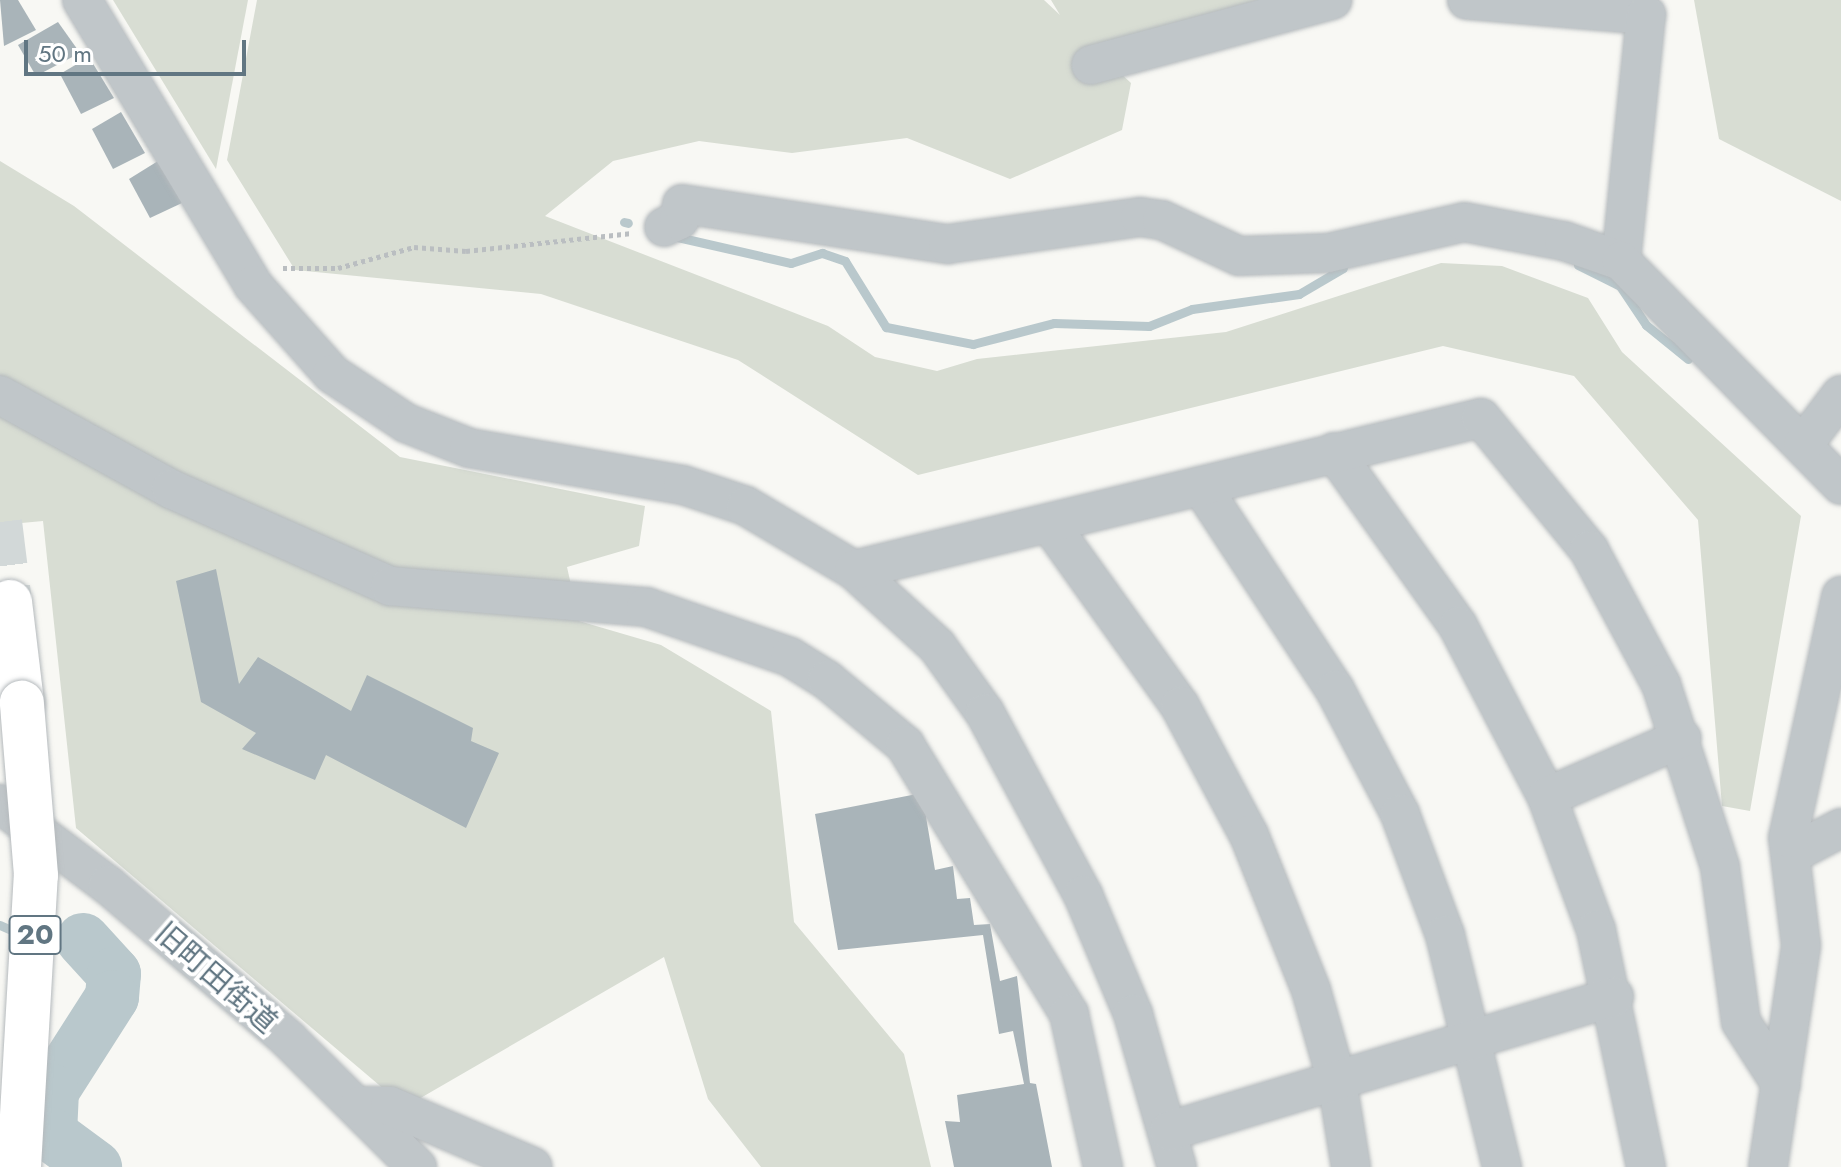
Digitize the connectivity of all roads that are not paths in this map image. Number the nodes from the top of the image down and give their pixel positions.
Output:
1 (82, 0) edge
2 (1332, 0) edge
3 (1467, 0) edge
4 (1091, 65) dead end
5 (648, 230) road end
6 (1621, 261) junction
7 (0, 395) edge
8 (1841, 395) edge
9 (1803, 445) junction
10 (1334, 452) junction
11 (1841, 485) edge
12 (1201, 486) junction
13 (1049, 523) junction
14 (854, 570) junction
15 (1841, 596) edge
16 (10, 602) tunnel mouth
17 (1682, 738) junction
18 (1547, 797) junction
19 (0, 804) edge
20 (1841, 828) edge
21 (1803, 848) dead end
22 (1614, 997) junction
23 (1474, 1039) junction
24 (1337, 1081) junction
25 (1781, 1084) junction
26 (359, 1106) junction
27 (1173, 1149) edge
28 (19, 1167) edge
29 (417, 1167) edge
30 (533, 1167) edge
31 (1103, 1167) edge
32 (1351, 1167) edge
33 (1502, 1167) edge
34 (1646, 1167) edge
35 (1768, 1167) edge

1 - 14 street
2 - 4 street
3 - 6 street
5 - 6 street
6 - 9 street
7 - 31 street
8 - 9 street
9 - 11 street
10 - 12 street
10 - 17 street
10 - 18 street
12 - 13 street
12 - 23 street
13 - 14 street
13 - 24 street
14 - 27 street
15 - 25 street
16 - 28 highway, 20, bridge
17 - 18 street
17 - 25 street
18 - 22 street
19 - 26 street, 旧町田街道
20 - 21 street
22 - 23 street
22 - 34 street
23 - 24 street
23 - 33 street
24 - 27 street
24 - 32 street
25 - 35 street
26 - 29 street, 旧町田街道
26 - 30 street

